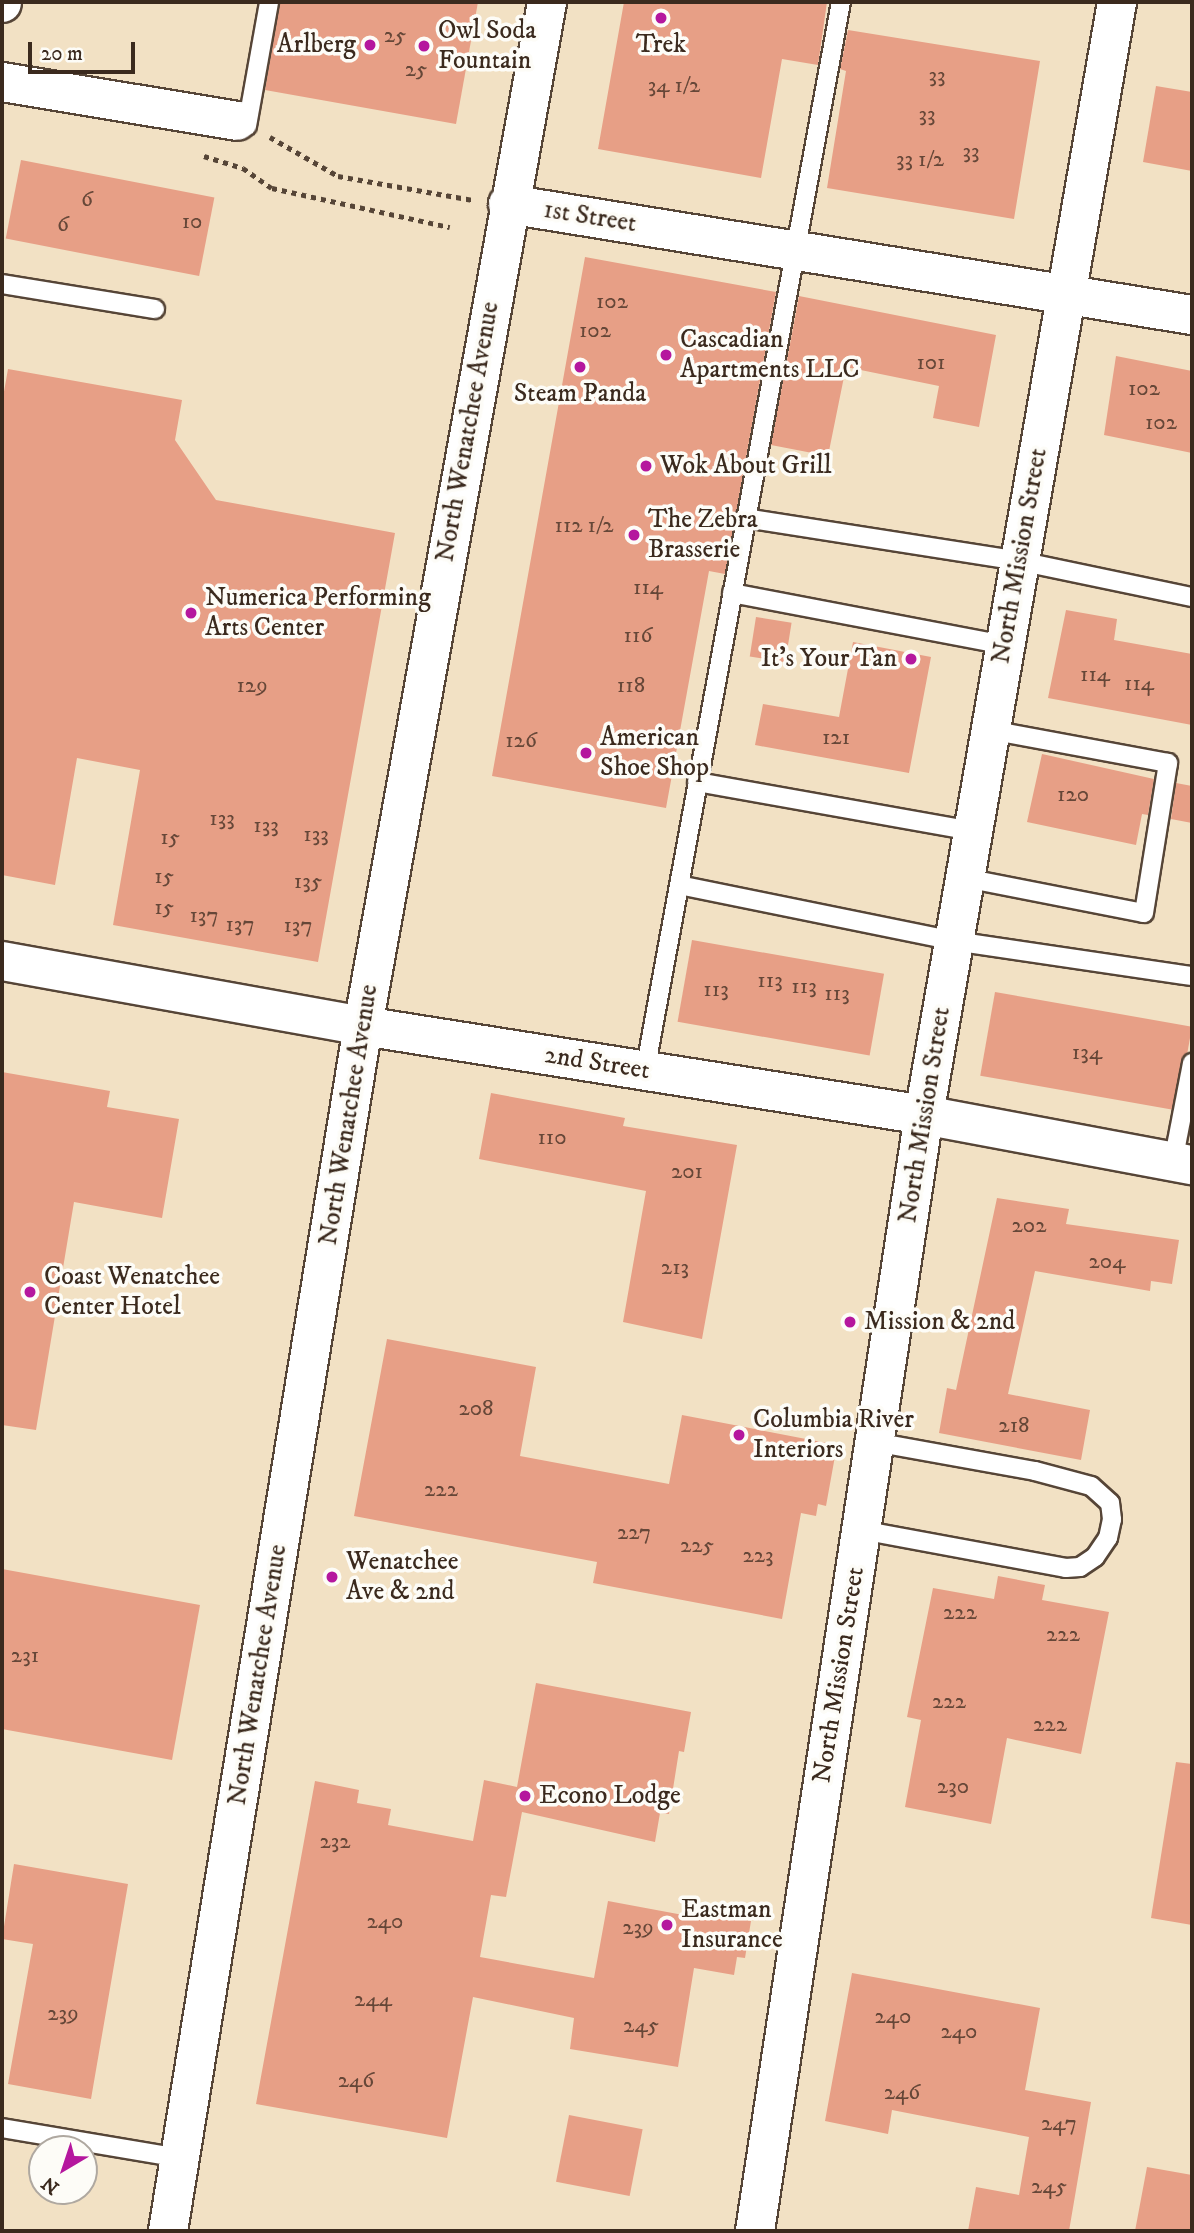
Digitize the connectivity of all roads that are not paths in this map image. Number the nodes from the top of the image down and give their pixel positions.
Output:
1 (269, 2) edge
2 (547, 2) edge
3 (841, 2) edge
4 (1117, 2) edge
5 (2, 82) edge
6 (242, 123) joint
7 (508, 204) junction
8 (795, 250) junction
9 (2, 284) edge
10 (1065, 294) junction
11 (155, 309) dead end
12 (1192, 314) edge
13 (745, 518) junction
14 (1020, 561) junction
15 (732, 593) junction
16 (1192, 597) edge
17 (1005, 645) junction
18 (990, 730) junction
19 (698, 782) junction
20 (973, 831) junction
21 (965, 878) junction
22 (679, 885) junction
23 (954, 942) junction
24 (2, 961) edge
25 (1192, 976) edge
26 (363, 1026) junction
27 (1192, 1063) edge
28 (645, 1071) junction
29 (924, 1115) junction
30 (1183, 1163) edge
31 (874, 1442) junction
32 (861, 1530) junction
33 (2, 2128) edge
34 (180, 2158) junction
35 (168, 2231) edge
36 (755, 2231) edge

1 - 6 lane
2 - 7 main road, North Wenatchee Avenue
3 - 8 lane
4 - 10 main road, North Mission Street
5 - 6 main road
7 - 8 main road, 1st Street
7 - 26 main road, North Wenatchee Avenue
8 - 10 main road, 1st Street
8 - 13 lane
9 - 11 lane
10 - 12 main road, 1st Street
10 - 14 main road, North Mission Street
13 - 14 lane
13 - 15 lane
14 - 16 lane
14 - 17 main road, North Mission Street
15 - 17 lane
15 - 19 lane
17 - 18 main road, North Mission Street
18 - 20 main road, North Mission Street
18 - 21 lane
19 - 20 lane
19 - 22 lane
20 - 21 main road, North Mission Street
21 - 23 main road, North Mission Street
22 - 23 lane
22 - 28 lane
23 - 25 lane
23 - 29 main road, North Mission Street
24 - 26 main road, 2nd Street
26 - 28 main road, 2nd Street
26 - 34 main road, North Wenatchee Avenue
27 - 30 lane
28 - 29 main road, 2nd Street
29 - 30 main road, 2nd Street
29 - 31 main road, North Mission Street
31 - 32 main road, North Mission Street
31 - 32 lane
32 - 36 main road, North Mission Street
33 - 34 lane
34 - 35 main road, North Wenatchee Avenue

